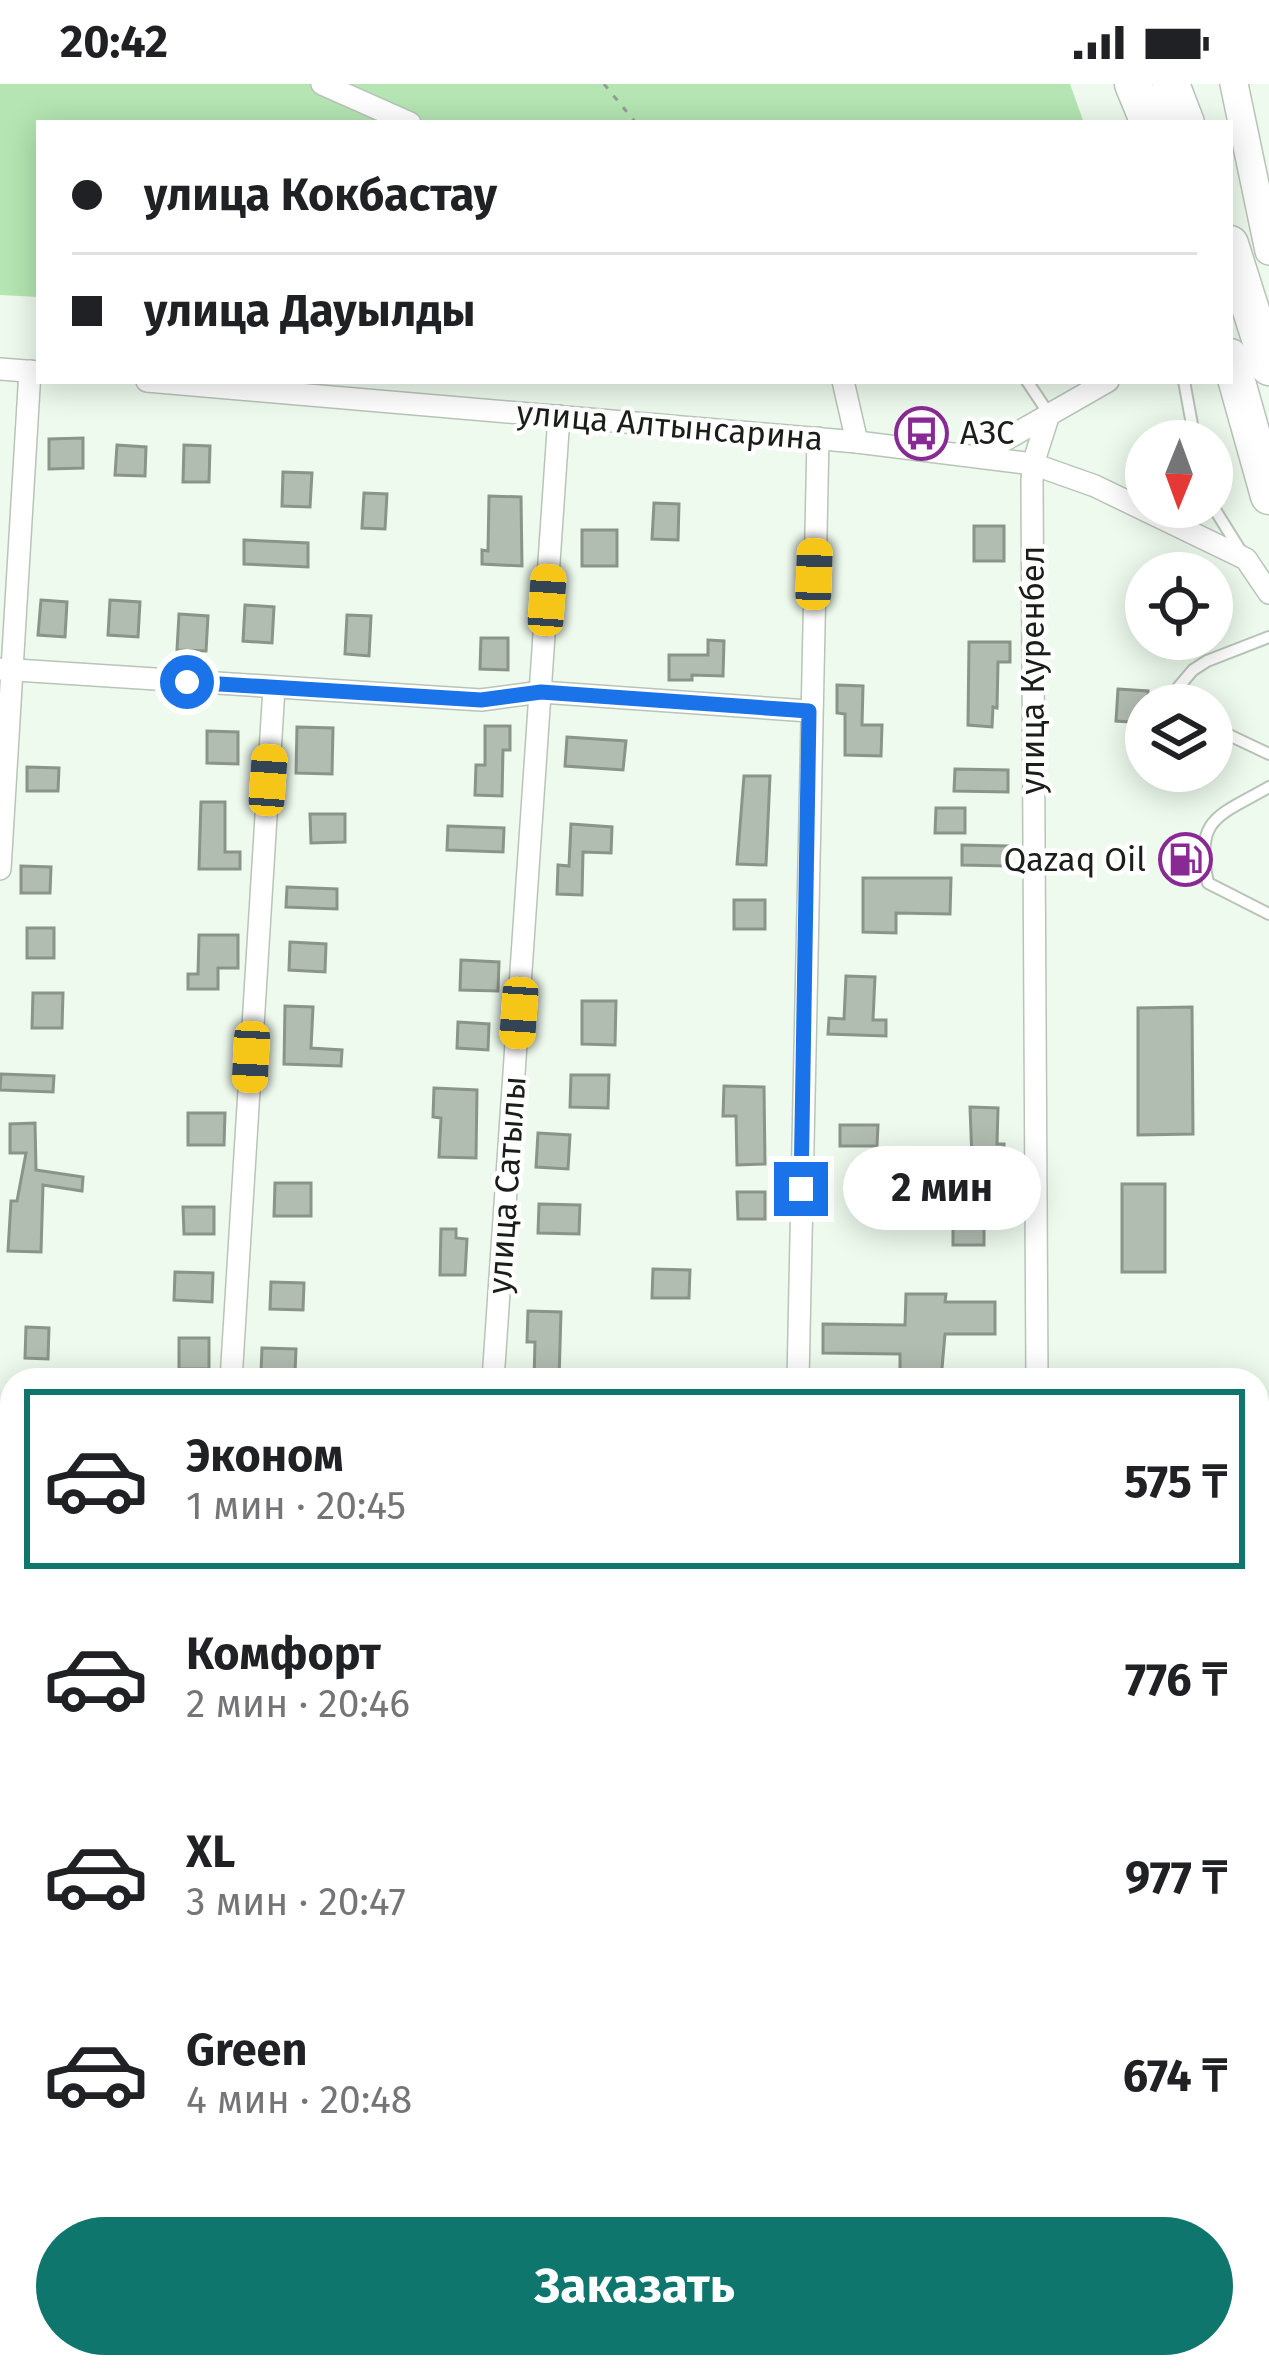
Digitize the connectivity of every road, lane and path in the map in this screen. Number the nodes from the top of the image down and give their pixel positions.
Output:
1 (322, 84) edge
2 (604, 84) edge
3 (1234, 84) edge
4 (403, 120) edge
5 (634, 120) edge
6 (1269, 250) edge
7 (1233, 253) edge
8 (1269, 367) edge
9 (1233, 368) edge
10 (0, 369) edge
11 (35, 371) edge
12 (182, 384) edge
13 (844, 384) edge
14 (1030, 384) edge
15 (1103, 384) edge
16 (1185, 384) edge
17 (1049, 414) junction
18 (559, 416) junction
19 (1191, 420) edge
20 (818, 438) junction
21 (857, 442) junction
22 (977, 456) junction
23 (1033, 464) junction
24 (1269, 496) edge
25 (1226, 528) edge
26 (1246, 559) junction
27 (1269, 592) edge
28 (1269, 637) edge
29 (6, 669) edge
30 (1181, 684) edge
31 (274, 688) junction
32 (541, 692) junction
33 (809, 711) junction
34 (1233, 737) edge
35 (1269, 754) edge
36 (1269, 788) edge
37 (0, 869) edge
38 (1269, 914) edge
39 (232, 1368) edge
40 (494, 1368) edge
41 (798, 1368) edge
42 (1037, 1368) edge

1 - 4 street
2 - 5 path
3 - 6 main road
7 - 8 highway
9 - 24 highway
10 - 11 street
11 - 29 street
12 - 18 street, улица Алтынсарина
13 - 21 street
14 - 17 lane
15 - 17 street
16 - 19 lane
17 - 22 street
17 - 23 street, улица Куренбел
18 - 20 street, улица Алтынсарина
18 - 32 street, улица Сатылы
20 - 21 street, улица Алтынсарина
20 - 33 street
21 - 22 street, улица Алтынсарина
22 - 23 street, улица Алтынсарина
23 - 26 street, улица Алтынсарина
23 - 42 street, улица Куренбел
25 - 26 lane
26 - 27 street
28 - 30 lane
29 - 31 street
29 - 37 street
31 - 32 street
31 - 39 street
32 - 33 street
32 - 40 street, улица Сатылы
33 - 41 street
34 - 35 lane
36 - 38 lane

